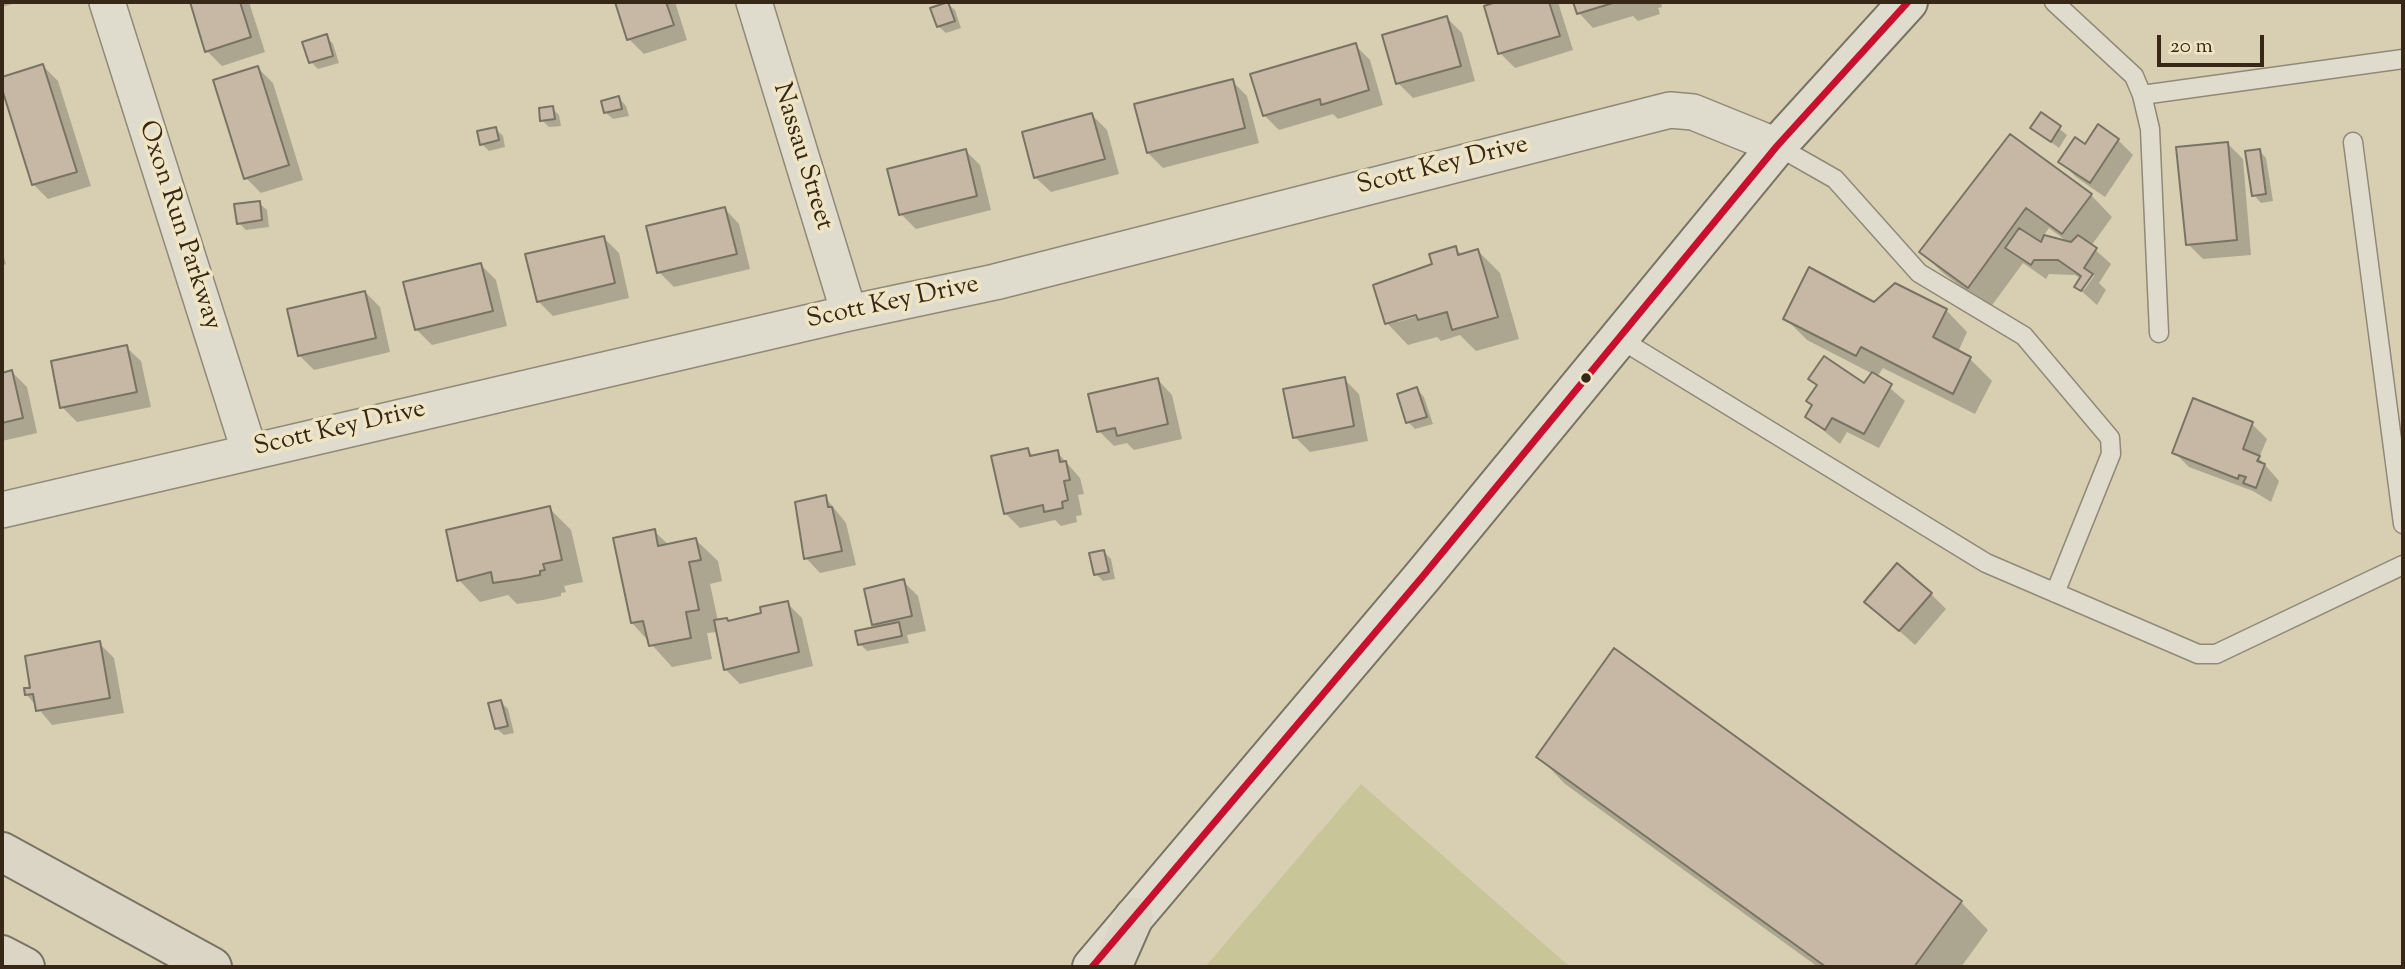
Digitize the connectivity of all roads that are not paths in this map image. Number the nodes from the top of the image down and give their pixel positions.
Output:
1 (107, 2) edge
2 (754, 2) edge
3 (1908, 2) edge
4 (2054, 2) edge
5 (2403, 59) edge
6 (2142, 95) junction
7 (2353, 142) dead end
8 (1777, 146) junction
9 (849, 313) junction
10 (2159, 333) dead end
11 (1620, 340) junction
12 (249, 450) junction
13 (2, 510) edge
14 (2403, 524) edge
15 (2403, 565) edge
16 (2055, 593) junction
17 (2, 852) edge
18 (1135, 917) junction
19 (2, 955) edge
20 (25, 967) edge
21 (212, 967) edge
22 (1092, 967) edge
23 (1112, 967) edge

1 - 12 street, Oxon Run Parkway
2 - 9 street, Nassau Street
3 - 8 street
4 - 6 lane
5 - 6 lane
6 - 10 lane
7 - 14 lane
8 - 9 street, Scott Key Drive
8 - 11 street
8 - 16 lane
9 - 12 street, Scott Key Drive
11 - 16 lane
11 - 18 street
12 - 13 street, Scott Key Drive
15 - 16 lane
17 - 21 main road
18 - 22 street
18 - 23 main road
19 - 20 main road

